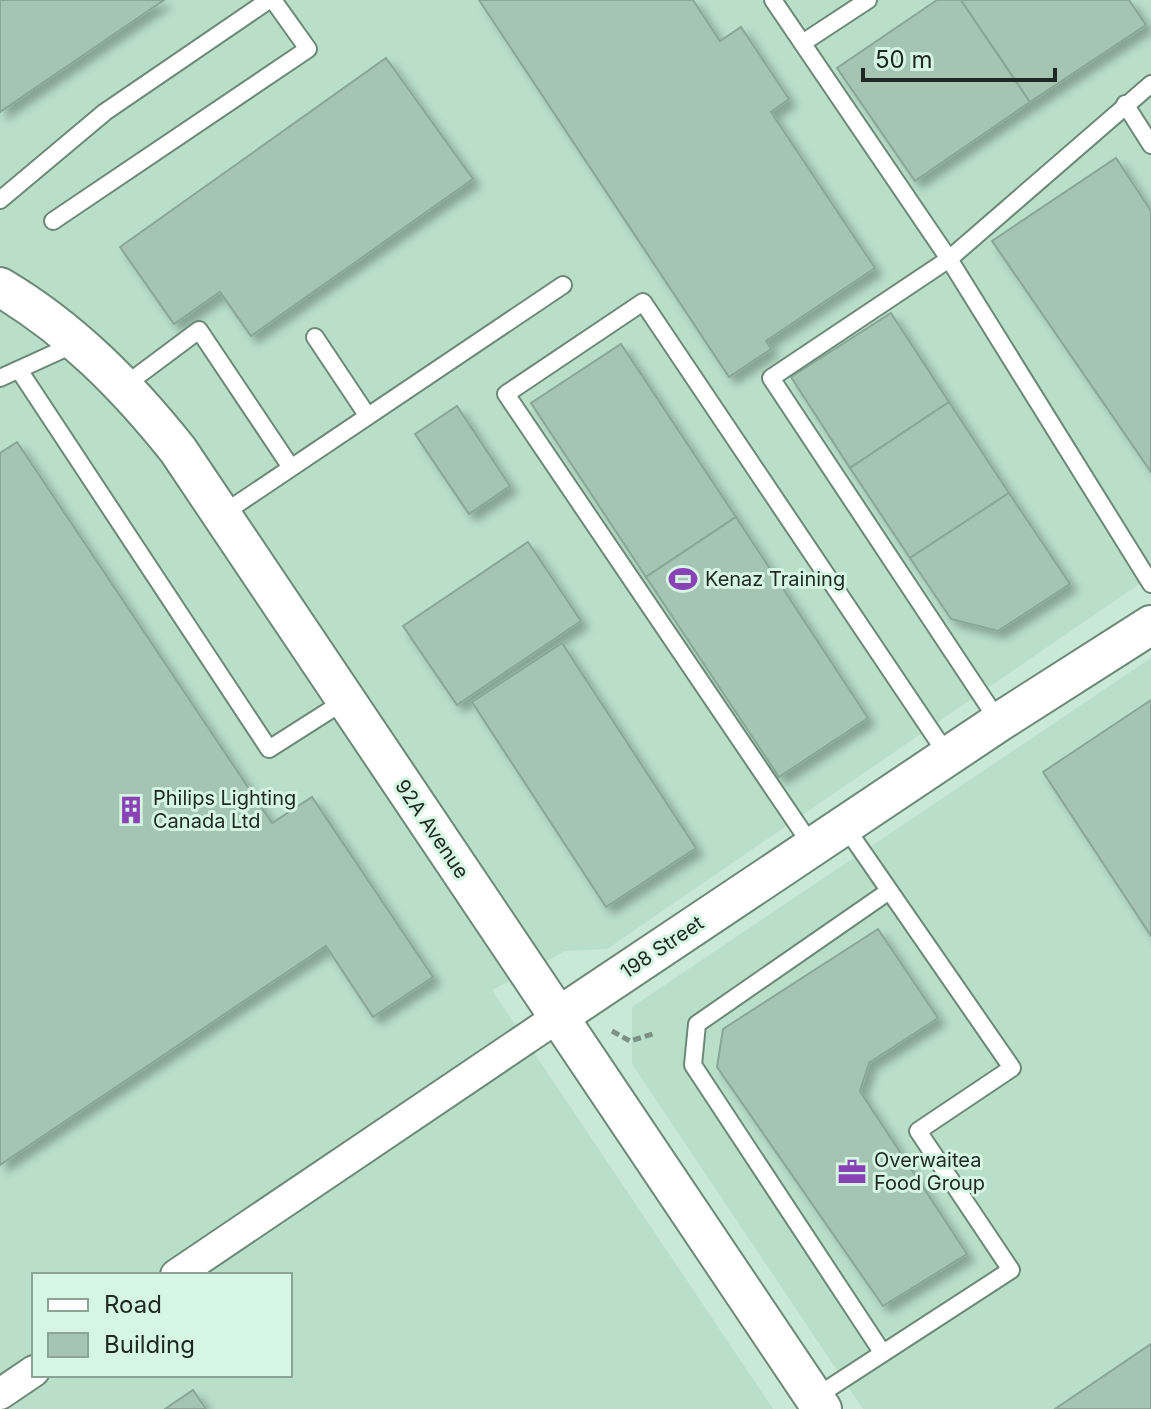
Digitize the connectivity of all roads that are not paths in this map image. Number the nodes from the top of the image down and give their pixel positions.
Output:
1 (271, 0) edge
2 (773, 0) edge
3 (868, 0) edge
4 (804, 42) junction
5 (1151, 84) edge
6 (1125, 104) junction
7 (1151, 145) edge
8 (0, 200) edge
9 (53, 221) dead end
10 (949, 259) junction
11 (563, 285) dead end
12 (0, 287) edge
13 (315, 337) dead end
14 (78, 342) junction
15 (19, 370) junction
16 (0, 378) edge
17 (124, 386) junction
18 (367, 415) junction
19 (290, 466) junction
20 (221, 515) junction
21 (1151, 584) edge
22 (1151, 625) edge
23 (346, 700) junction
24 (999, 722) junction
25 (948, 756) junction
26 (844, 825) junction
27 (812, 846) junction
28 (889, 891) junction
29 (558, 1017) junction
30 (179, 1273) edge
31 (882, 1352) junction
32 (32, 1372) edge
33 (0, 1394) edge
34 (818, 1404) edge

1 - 8 lane
1 - 9 lane
2 - 4 lane
3 - 4 lane
4 - 10 lane
5 - 6 lane
6 - 7 lane
6 - 10 lane
10 - 21 lane
10 - 24 lane
11 - 18 lane
12 - 14 street, 92A Avenue
13 - 18 lane
14 - 15 lane
14 - 17 street, 92A Avenue
15 - 16 lane
15 - 23 lane
17 - 19 lane
17 - 20 street, 92A Avenue
18 - 19 lane
19 - 20 lane
20 - 23 street, 92A Avenue
22 - 24 street, 198 Street
23 - 29 street, 92A Avenue
24 - 25 street, 198 Street
25 - 26 street, 198 Street
25 - 27 lane
26 - 27 street, 198 Street
26 - 28 lane
27 - 29 street, 198 Street
28 - 31 lane
28 - 31 lane
29 - 30 street, 198 Street
29 - 34 street, 92A Avenue
31 - 34 lane
32 - 33 street

